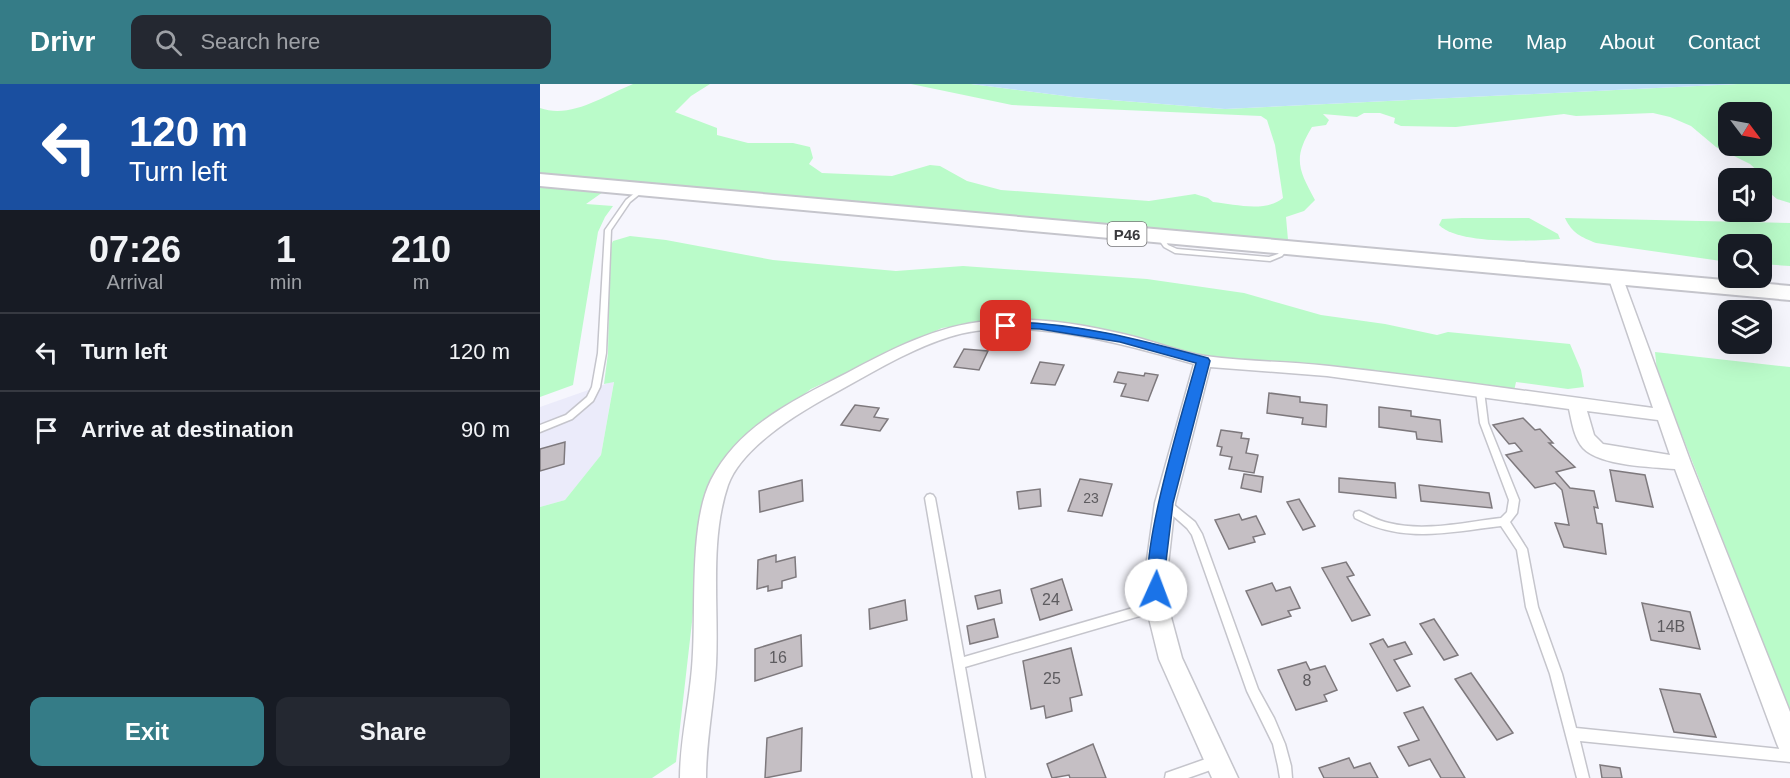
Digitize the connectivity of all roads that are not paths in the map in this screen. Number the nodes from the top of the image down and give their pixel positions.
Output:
1 (540, 180) edge
2 (643, 189) junction
3 (1615, 276) junction
4 (1790, 293) edge
5 (1203, 361) junction
6 (1480, 391) junction
7 (1577, 403) junction
8 (1664, 415) junction
9 (540, 429) edge
10 (1682, 463) junction
11 (930, 498) dead end
12 (1165, 503) junction
13 (1359, 515) dead end
14 (1504, 522) junction
15 (1157, 606) junction
16 (958, 664) junction
17 (1572, 734) junction
18 (1790, 744) edge
19 (1790, 756) edge
20 (1221, 770) edge
21 (693, 778) edge
22 (979, 778) edge
23 (1171, 778) edge
24 (1286, 778) edge
25 (1583, 778) edge

1 - 2 main road, Р46
2 - 3 main road, Р46
2 - 9 lane
3 - 4 main road, Р46
3 - 8 street
5 - 6 street
5 - 12 street
5 - 21 street
6 - 7 street
6 - 14 lane
7 - 8 street
7 - 10 street
8 - 10 street
10 - 18 street
11 - 16 lane
12 - 15 street
12 - 24 lane
13 - 14 lane
14 - 17 lane
15 - 16 lane
15 - 20 street
16 - 22 lane
17 - 19 lane
17 - 25 lane
20 - 23 lane

